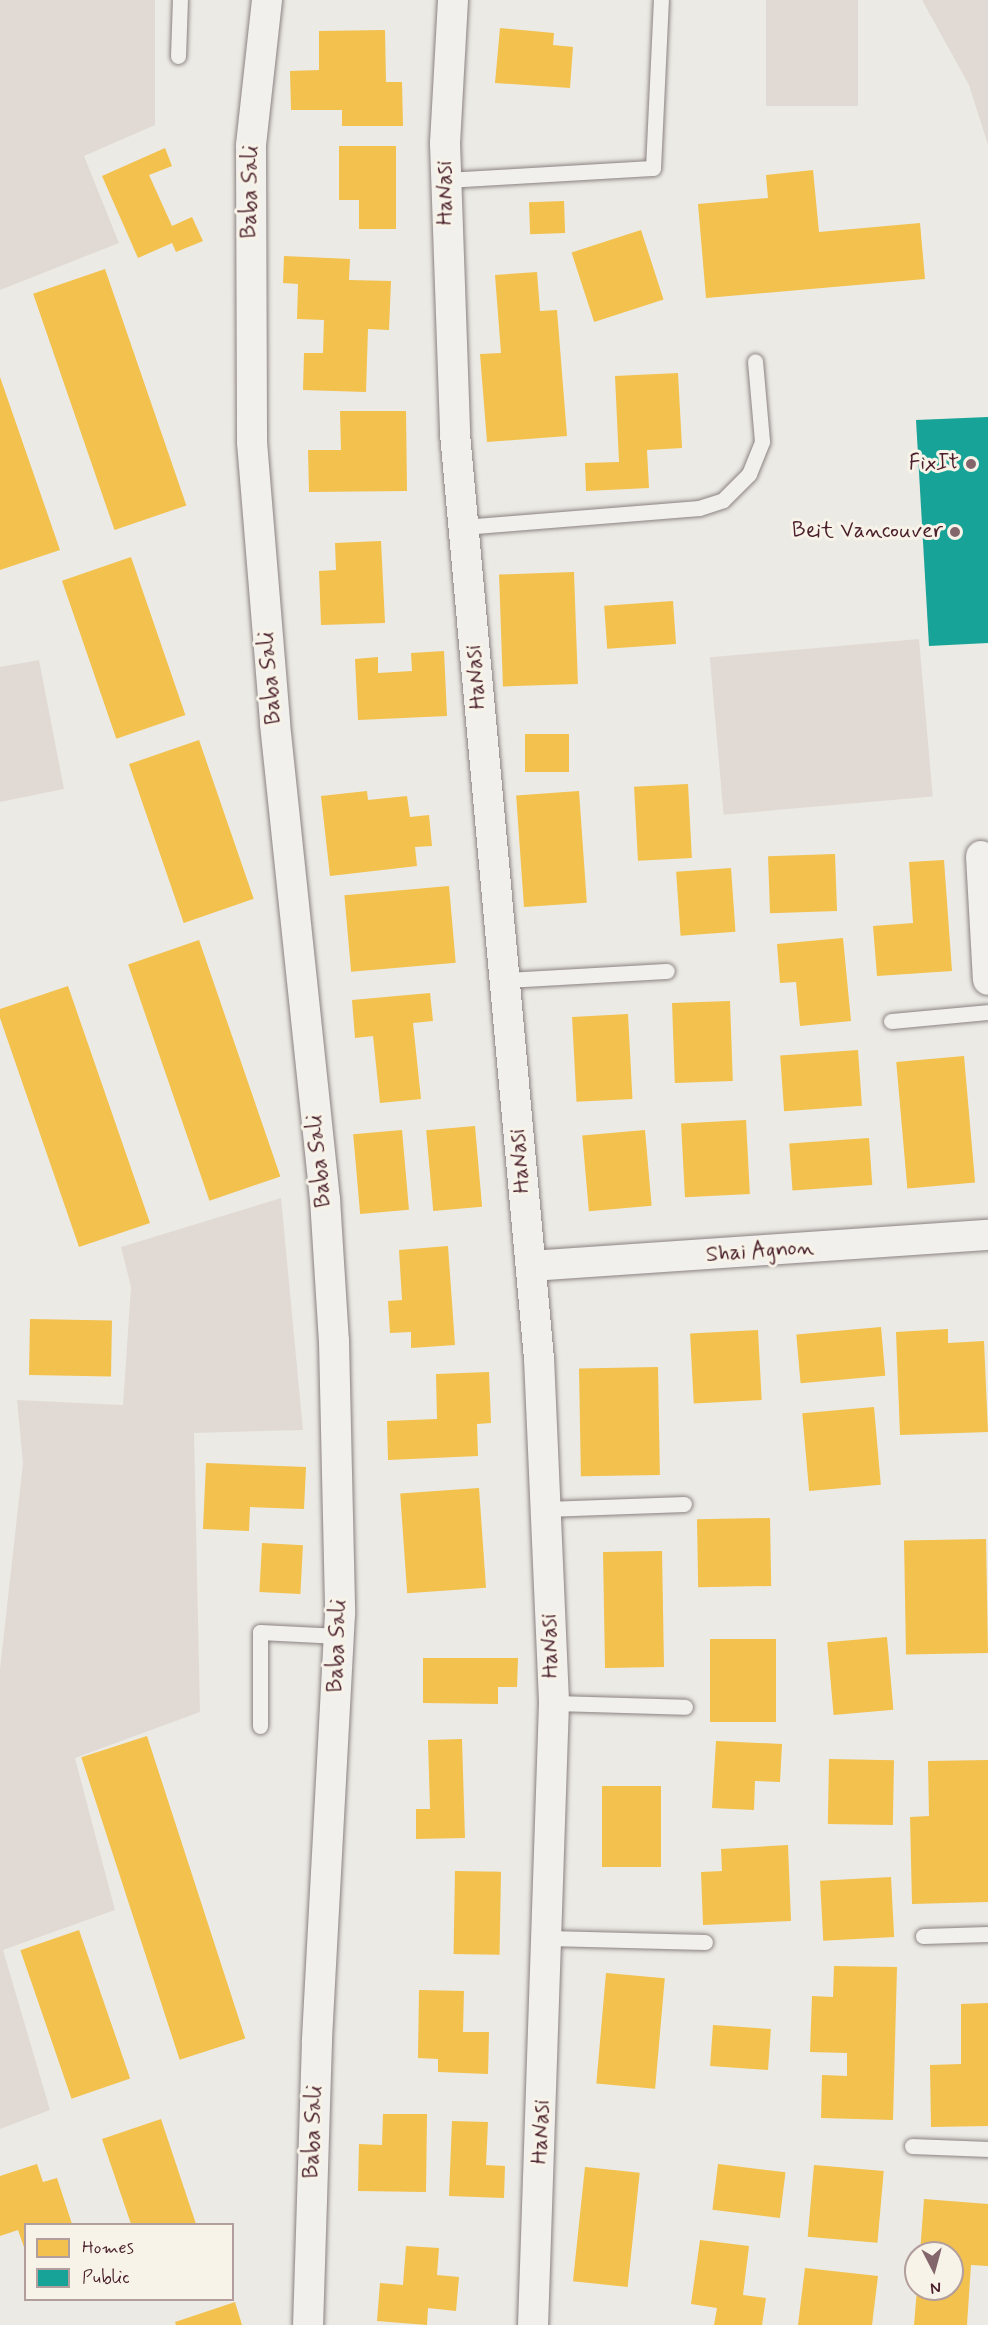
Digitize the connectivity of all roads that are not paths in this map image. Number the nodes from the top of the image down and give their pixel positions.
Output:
1 (180, 0) edge
2 (267, 0) edge
3 (453, 0) edge
4 (662, 0) edge
5 (178, 56) dead end
6 (445, 180) junction
7 (755, 361) dead end
8 (463, 527) junction
9 (981, 856) dead end
10 (986, 900) edge
11 (988, 964) edge
12 (667, 971) dead end
13 (505, 980) junction
14 (988, 980) edge
15 (988, 1012) edge
16 (891, 1021) dead end
17 (988, 1235) edge
18 (531, 1266) junction
19 (684, 1504) dead end
20 (546, 1509) junction
21 (339, 1636) junction
22 (554, 1703) junction
23 (685, 1707) dead end
24 (261, 1726) dead end
25 (988, 1934) edge
26 (923, 1936) dead end
27 (548, 1938) junction
28 (705, 1942) dead end
29 (912, 2146) dead end
30 (988, 2150) edge
31 (308, 2325) edge
32 (533, 2325) edge

1 - 5 lane
2 - 21 street, Baba Sali
3 - 6 street, HaNasi
4 - 6 lane
6 - 8 street, HaNasi
7 - 8 lane
8 - 13 street, HaNasi
9 - 10 street
10 - 11 street
11 - 14 street
12 - 13 lane
13 - 18 street, HaNasi
15 - 16 lane
17 - 18 street, Shai Agnon
18 - 20 street, HaNasi
19 - 20 lane
20 - 22 street, HaNasi
21 - 24 lane
21 - 31 street, Baba Sali
22 - 23 lane
22 - 27 street, HaNasi
25 - 26 lane
27 - 28 lane
27 - 32 street, HaNasi
29 - 30 lane

